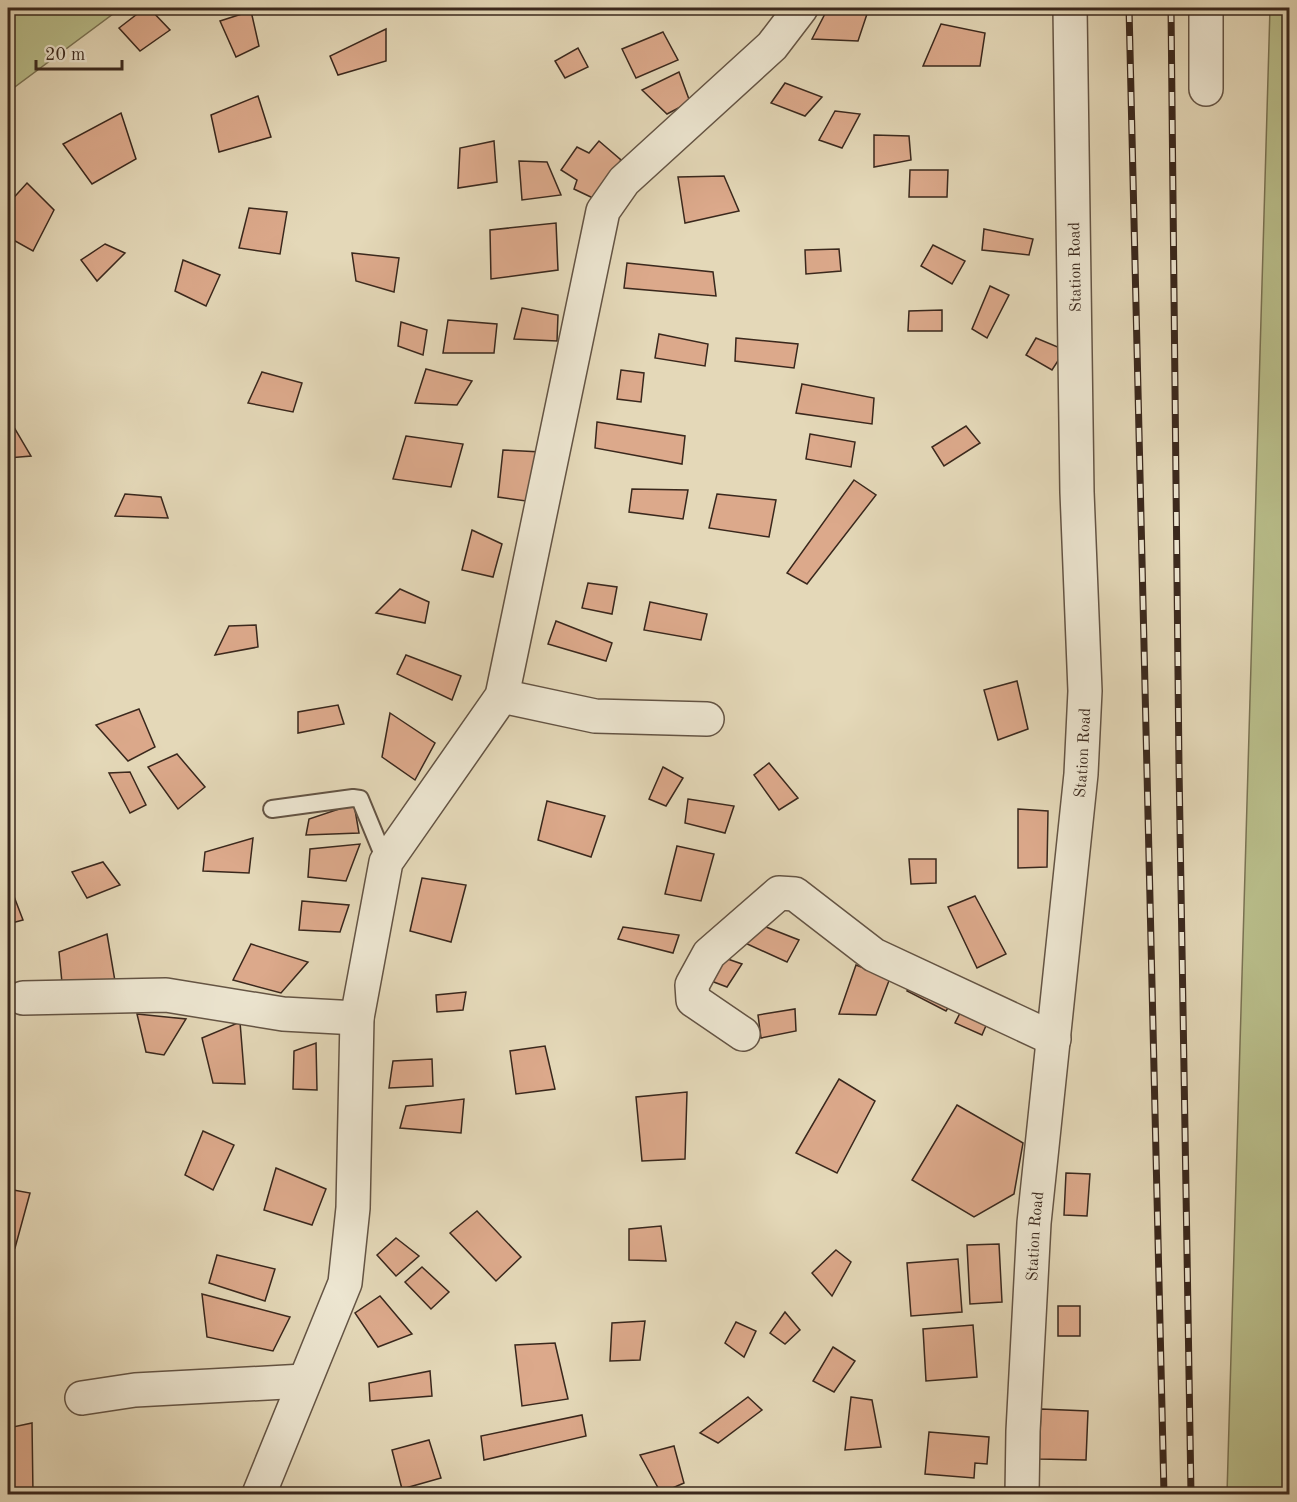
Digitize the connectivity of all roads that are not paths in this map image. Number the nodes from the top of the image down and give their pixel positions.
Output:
1 (801, 8) edge
2 (1070, 8) edge
3 (1206, 8) edge
4 (1206, 89) dead end
5 (502, 696) junction
6 (706, 719) dead end
7 (272, 809) dead end
8 (386, 862) junction
9 (23, 998) dead end
10 (357, 1018) junction
11 (743, 1034) dead end
12 (1054, 1039) junction
13 (304, 1381) junction
14 (82, 1398) dead end
15 (259, 1494) edge
16 (1022, 1494) edge

1 - 5 street
2 - 12 street, Station Road
3 - 4 street
5 - 6 street
5 - 8 street
7 - 8 lane
8 - 10 street
9 - 10 street
10 - 13 street
11 - 12 street
12 - 16 street, Station Road
13 - 14 street
13 - 15 street

